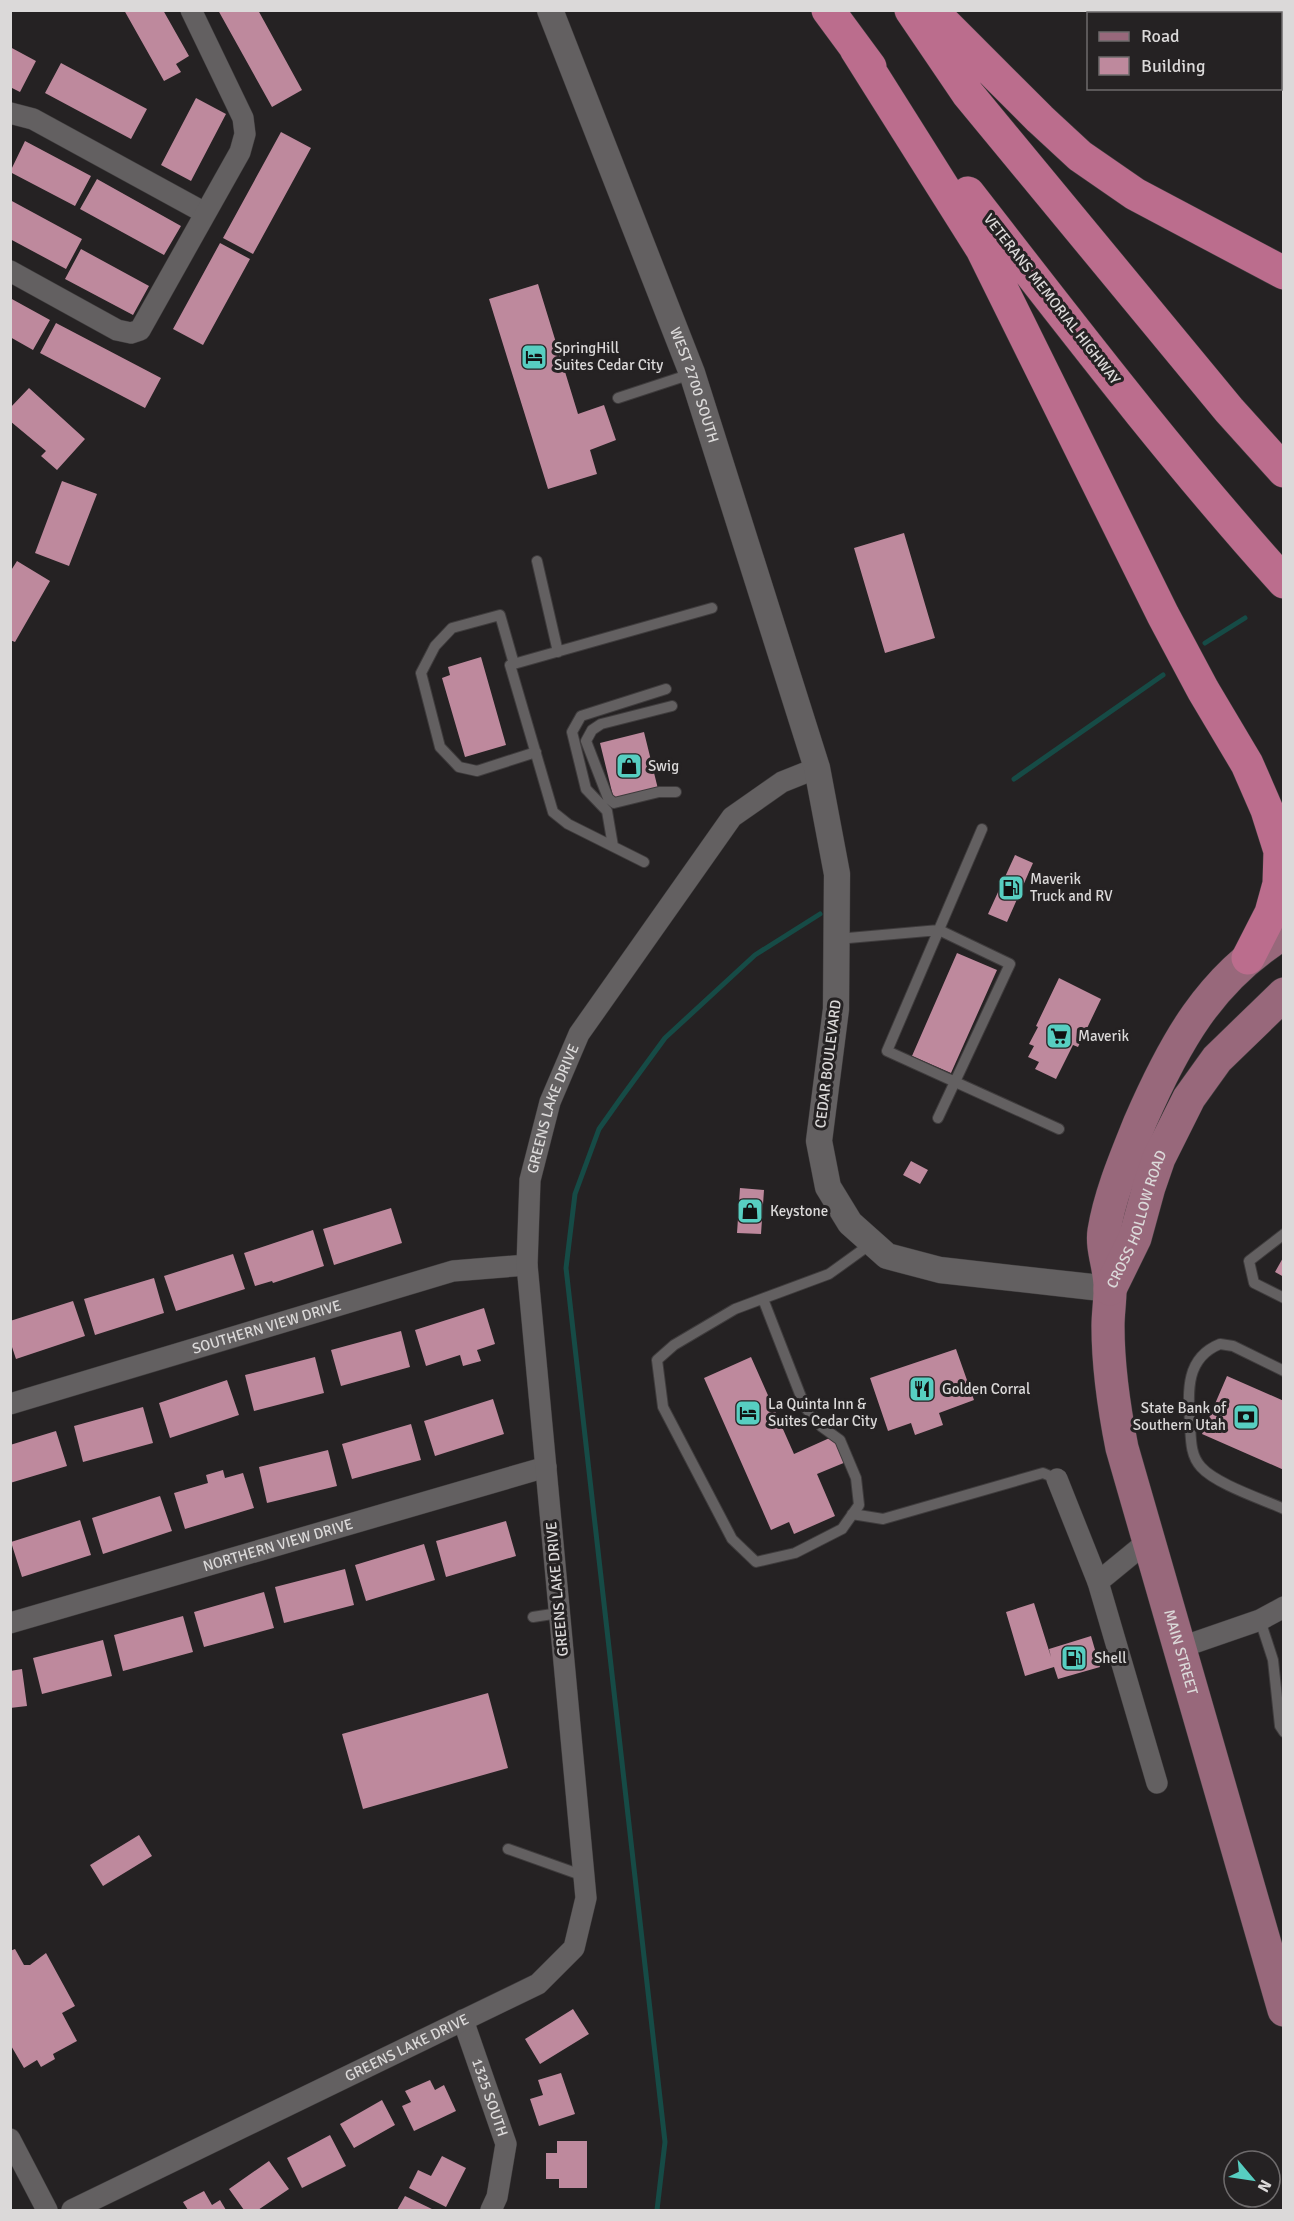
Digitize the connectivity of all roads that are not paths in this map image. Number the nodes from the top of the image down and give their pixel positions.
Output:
1 (191, 10) edge
2 (550, 10) edge
3 (828, 10) edge
4 (911, 10) edge
5 (931, 10) edge
6 (856, 49) junction
7 (10, 113) edge
8 (206, 213) junction
9 (10, 271) edge
10 (1284, 273) edge
11 (692, 374) junction
12 (618, 398) dead end
13 (1284, 471) edge
14 (537, 561) dead end
15 (1284, 582) edge
16 (712, 608) dead end
17 (558, 652) junction
18 (514, 664) junction
19 (666, 689) dead end
20 (672, 706) dead end
21 (536, 752) junction
22 (1247, 764) junction
23 (818, 768) junction
24 (676, 792) dead end
25 (1284, 800) edge
26 (610, 807) junction
27 (982, 829) dead end
28 (613, 846) junction
29 (644, 862) dead end
30 (939, 930) junction
31 (1284, 933) edge
32 (837, 939) junction
33 (1248, 958) junction
34 (1284, 994) edge
35 (955, 1082) junction
36 (938, 1118) dead end
37 (1059, 1129) dead end
38 (1284, 1234) edge
39 (872, 1242) junction
40 (527, 1265) junction
41 (1110, 1289) junction
42 (763, 1299) junction
43 (1284, 1299) edge
44 (1284, 1371) edge
45 (10, 1404) edge
46 (546, 1467) junction
47 (1057, 1479) joint
48 (1284, 1509) edge
49 (852, 1514) junction
50 (1148, 1541) junction
51 (1098, 1582) junction
52 (1284, 1607) edge
53 (559, 1612) junction
54 (533, 1617) dead end
55 (1260, 1620) junction
56 (10, 1623) edge
57 (1179, 1648) junction
58 (1284, 1732) edge
59 (1157, 1783) dead end
60 (508, 1849) dead end
61 (584, 1876) junction
62 (1284, 2010) edge
63 (463, 2020) junction
64 (10, 2139) edge
65 (47, 2211) edge
66 (72, 2211) edge
67 (490, 2211) edge

1 - 8 street
2 - 11 street, WEST 2700 SOUTH
3 - 6 highway, VETERANS MEMORIAL HIGHWAY
4 - 13 highway
5 - 10 highway
6 - 15 highway, VETERANS MEMORIAL HIGHWAY
6 - 22 highway
7 - 8 street
8 - 9 street
11 - 12 lane
11 - 23 street, WEST 2700 SOUTH
14 - 17 lane
16 - 17 lane
17 - 18 lane
18 - 21 lane
18 - 21 lane
19 - 26 lane
20 - 26 lane
21 - 28 lane
22 - 25 highway
22 - 33 highway
23 - 32 street, CEDAR BOULEVARD
23 - 40 street, GREENS LAKE DRIVE
24 - 26 lane
26 - 28 lane
27 - 30 lane
28 - 29 lane
30 - 32 lane
30 - 35 lane
30 - 35 lane
31 - 33 main road, CROSS HOLLOW ROAD
32 - 39 street, CEDAR BOULEVARD
33 - 41 main road, CROSS HOLLOW ROAD
34 - 41 main road, CROSS HOLLOW ROAD
35 - 36 lane
35 - 37 lane
38 - 43 lane
39 - 41 street, CEDAR BOULEVARD
39 - 42 lane
40 - 45 street, SOUTHERN VIEW DRIVE
40 - 46 street, GREENS LAKE DRIVE
41 - 50 main road, MAIN STREET
42 - 49 lane
42 - 49 lane
44 - 48 lane
46 - 53 street, GREENS LAKE DRIVE
46 - 56 street, NORTHERN VIEW DRIVE
47 - 49 lane
47 - 51 street
50 - 51 street
50 - 57 main road, MAIN STREET
51 - 59 street
52 - 55 street
53 - 54 lane
53 - 61 street, GREENS LAKE DRIVE
55 - 57 street
55 - 58 lane
57 - 62 main road, MAIN STREET
60 - 61 lane
61 - 63 street, GREENS LAKE DRIVE
63 - 66 street, GREENS LAKE DRIVE
63 - 67 street, 1325 SOUTH
64 - 65 street

